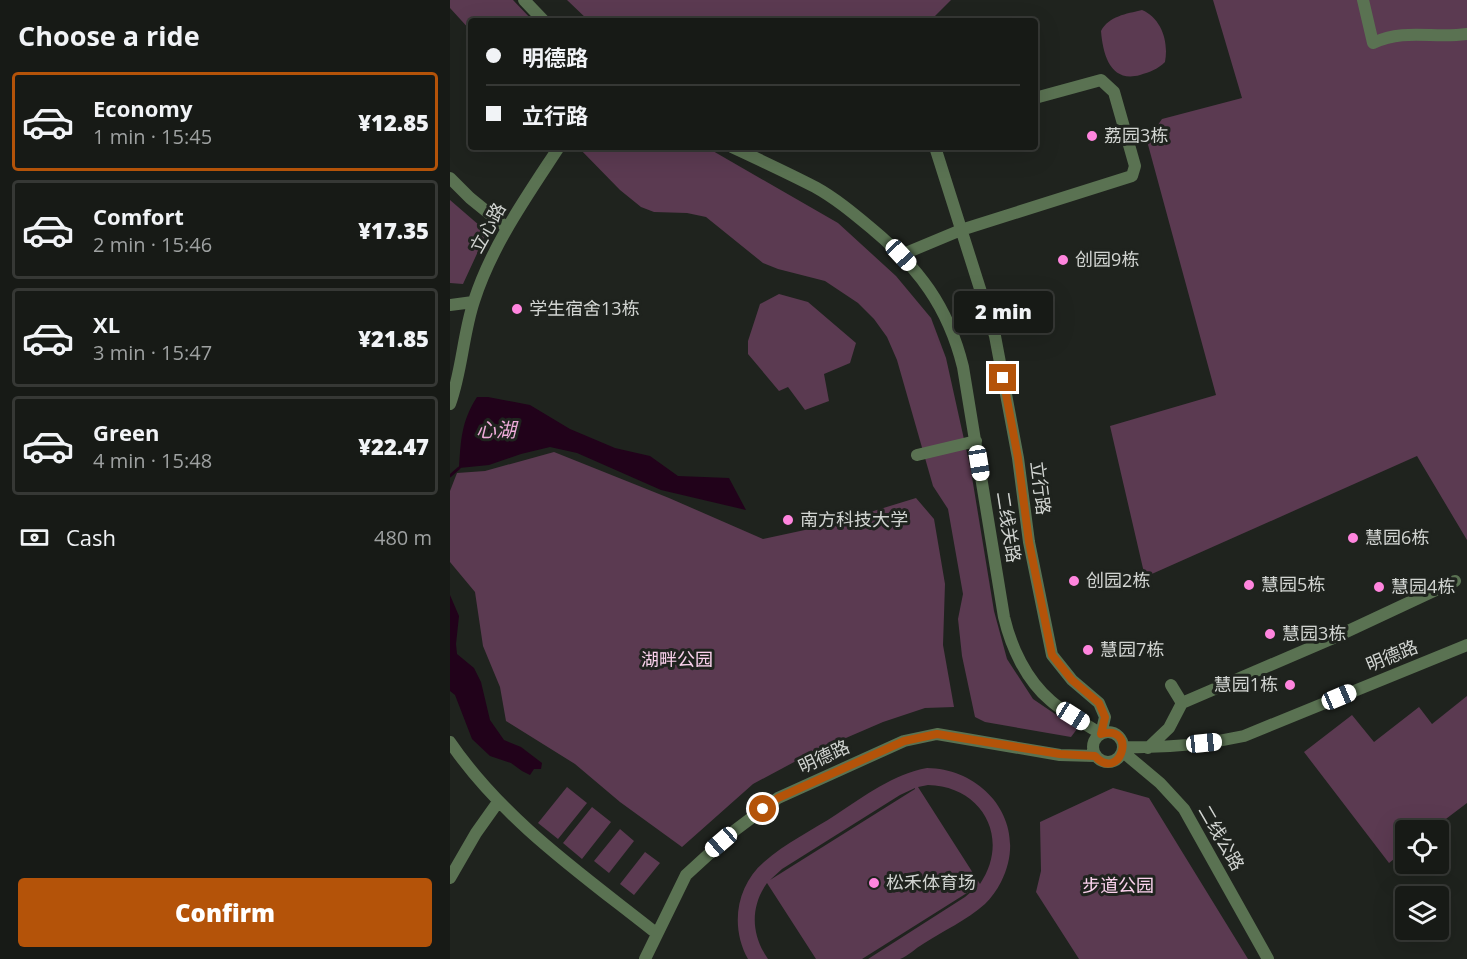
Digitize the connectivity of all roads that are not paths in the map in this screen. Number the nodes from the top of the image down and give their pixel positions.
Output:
1 (524, 0) edge
2 (1364, 0) edge
3 (541, 18) edge
4 (1467, 34) edge
5 (1038, 97) edge
6 (557, 150) edge
7 (738, 150) edge
8 (936, 150) edge
9 (450, 178) edge
10 (507, 228) junction
11 (961, 230) junction
12 (901, 255) junction
13 (474, 302) junction
14 (450, 305) edge
15 (450, 404) edge
16 (976, 441) junction
17 (917, 455) dead end
18 (1455, 581) dead end
19 (1467, 645) edge
20 (1171, 686) dead end
21 (1182, 703) junction
22 (1101, 734) junction
23 (450, 742) edge
24 (1148, 747) junction
25 (1123, 749) junction
26 (1095, 756) junction
27 (498, 802) junction
28 (450, 878) edge
29 (657, 933) junction
30 (645, 959) edge
31 (1268, 959) edge

1 - 3 street
2 - 4 street
5 - 11 street
6 - 10 street, 立心路
7 - 12 street, 二线关路
8 - 11 street, 立行路
9 - 10 street
10 - 13 street, 立心路
11 - 12 street
11 - 22 street, 立行路
12 - 16 street, 二线关路
13 - 14 street
13 - 15 street, 立心路
16 - 17 street
16 - 22 street, 二线关路
18 - 21 street
19 - 24 street, 明德路
20 - 21 street
21 - 24 street
22 - 25 street
22 - 26 street
23 - 27 street
24 - 25 street, 明德路
25 - 26 street
25 - 31 street, 二线公路
26 - 29 street, 明德路
27 - 28 street
27 - 29 street
29 - 30 street, 明德路

